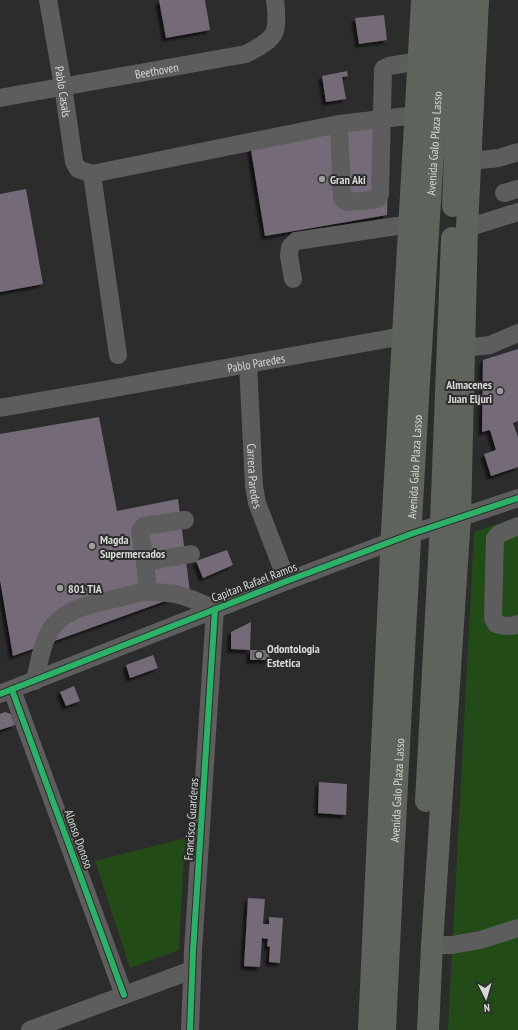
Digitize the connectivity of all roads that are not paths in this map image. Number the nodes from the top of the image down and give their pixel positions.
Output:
1 (48, 0) edge
2 (275, 0) edge
3 (422, 0) edge
4 (443, 0) edge
5 (461, 0) edge
6 (478, 0) edge
7 (419, 60) junction
8 (63, 86) junction
9 (0, 98) edge
10 (416, 115) junction
11 (382, 120) junction
12 (339, 124) junction
13 (518, 152) edge
14 (470, 161) junction
15 (92, 174) junction
16 (518, 212) edge
17 (410, 225) junction
18 (467, 228) junction
19 (293, 279) dead end
20 (518, 334) edge
21 (403, 336) junction
22 (464, 348) junction
23 (118, 355) dead end
24 (248, 364) junction
25 (0, 408) edge
26 (518, 498) edge
27 (185, 520) dead end
28 (450, 520) junction
29 (518, 526) edge
30 (401, 538) junction
31 (191, 554) dead end
32 (145, 562) junction
33 (287, 581) junction
34 (148, 592) junction
35 (215, 609) junction
36 (518, 624) edge
37 (35, 681) junction
38 (6, 692) edge
39 (518, 928) edge
40 (432, 945) junction
41 (192, 970) junction
42 (124, 995) junction
43 (30, 1030) edge
44 (190, 1030) edge
45 (369, 1030) edge
46 (385, 1030) edge
47 (415, 1030) edge
48 (428, 1030) edge

1 - 8 street, Pablo Casals
2 - 8 street, Beethoven
3 - 7 main road, Avenida Galo Plaza Lasso
4 - 30 main road, Avenida Galo Plaza Lasso
5 - 28 main road, Avenida Galo Plaza Lasso
6 - 14 main road, Avenida Galo Plaza Lasso
7 - 10 main road, Avenida Galo Plaza Lasso
7 - 11 street
8 - 9 street, Beethoven
8 - 15 street, Pablo Casals
10 - 11 street
10 - 17 main road, Avenida Galo Plaza Lasso
11 - 12 street
11 - 12 street
12 - 15 street
13 - 14 street
14 - 18 main road, Avenida Galo Plaza Lasso
15 - 23 street
16 - 18 street
17 - 19 street
17 - 21 main road, Avenida Galo Plaza Lasso
18 - 22 main road, Avenida Galo Plaza Lasso
20 - 22 street
21 - 24 street, Pablo Paredes
21 - 30 main road, Avenida Galo Plaza Lasso
22 - 28 main road, Avenida Galo Plaza Lasso
24 - 25 street, Pablo Paredes
24 - 33 street, Carrera Paredes
26 - 28 street, Capitan Rafael Ramos
27 - 32 street
28 - 30 street, Capitan Rafael Ramos
28 - 40 main road, Avenida Galo Plaza Lasso
28 - 47 main road, Avenida Galo Plaza Lasso
29 - 36 street
30 - 33 street, Capitan Rafael Ramos
30 - 45 main road, Avenida Galo Plaza Lasso
30 - 46 main road, Avenida Galo Plaza Lasso
31 - 32 street
32 - 34 street
33 - 35 street, Capitan Rafael Ramos
34 - 35 street
34 - 37 street
35 - 37 street, Capitan Rafael Ramos
35 - 41 street, Francisco Guarderas
37 - 38 street, Capitan Rafael Ramos
38 - 42 street, Alonso Donoso
39 - 40 street
40 - 48 main road, Avenida Galo Plaza Lasso
41 - 42 street
41 - 44 street, Francisco Guarderas
42 - 43 street

